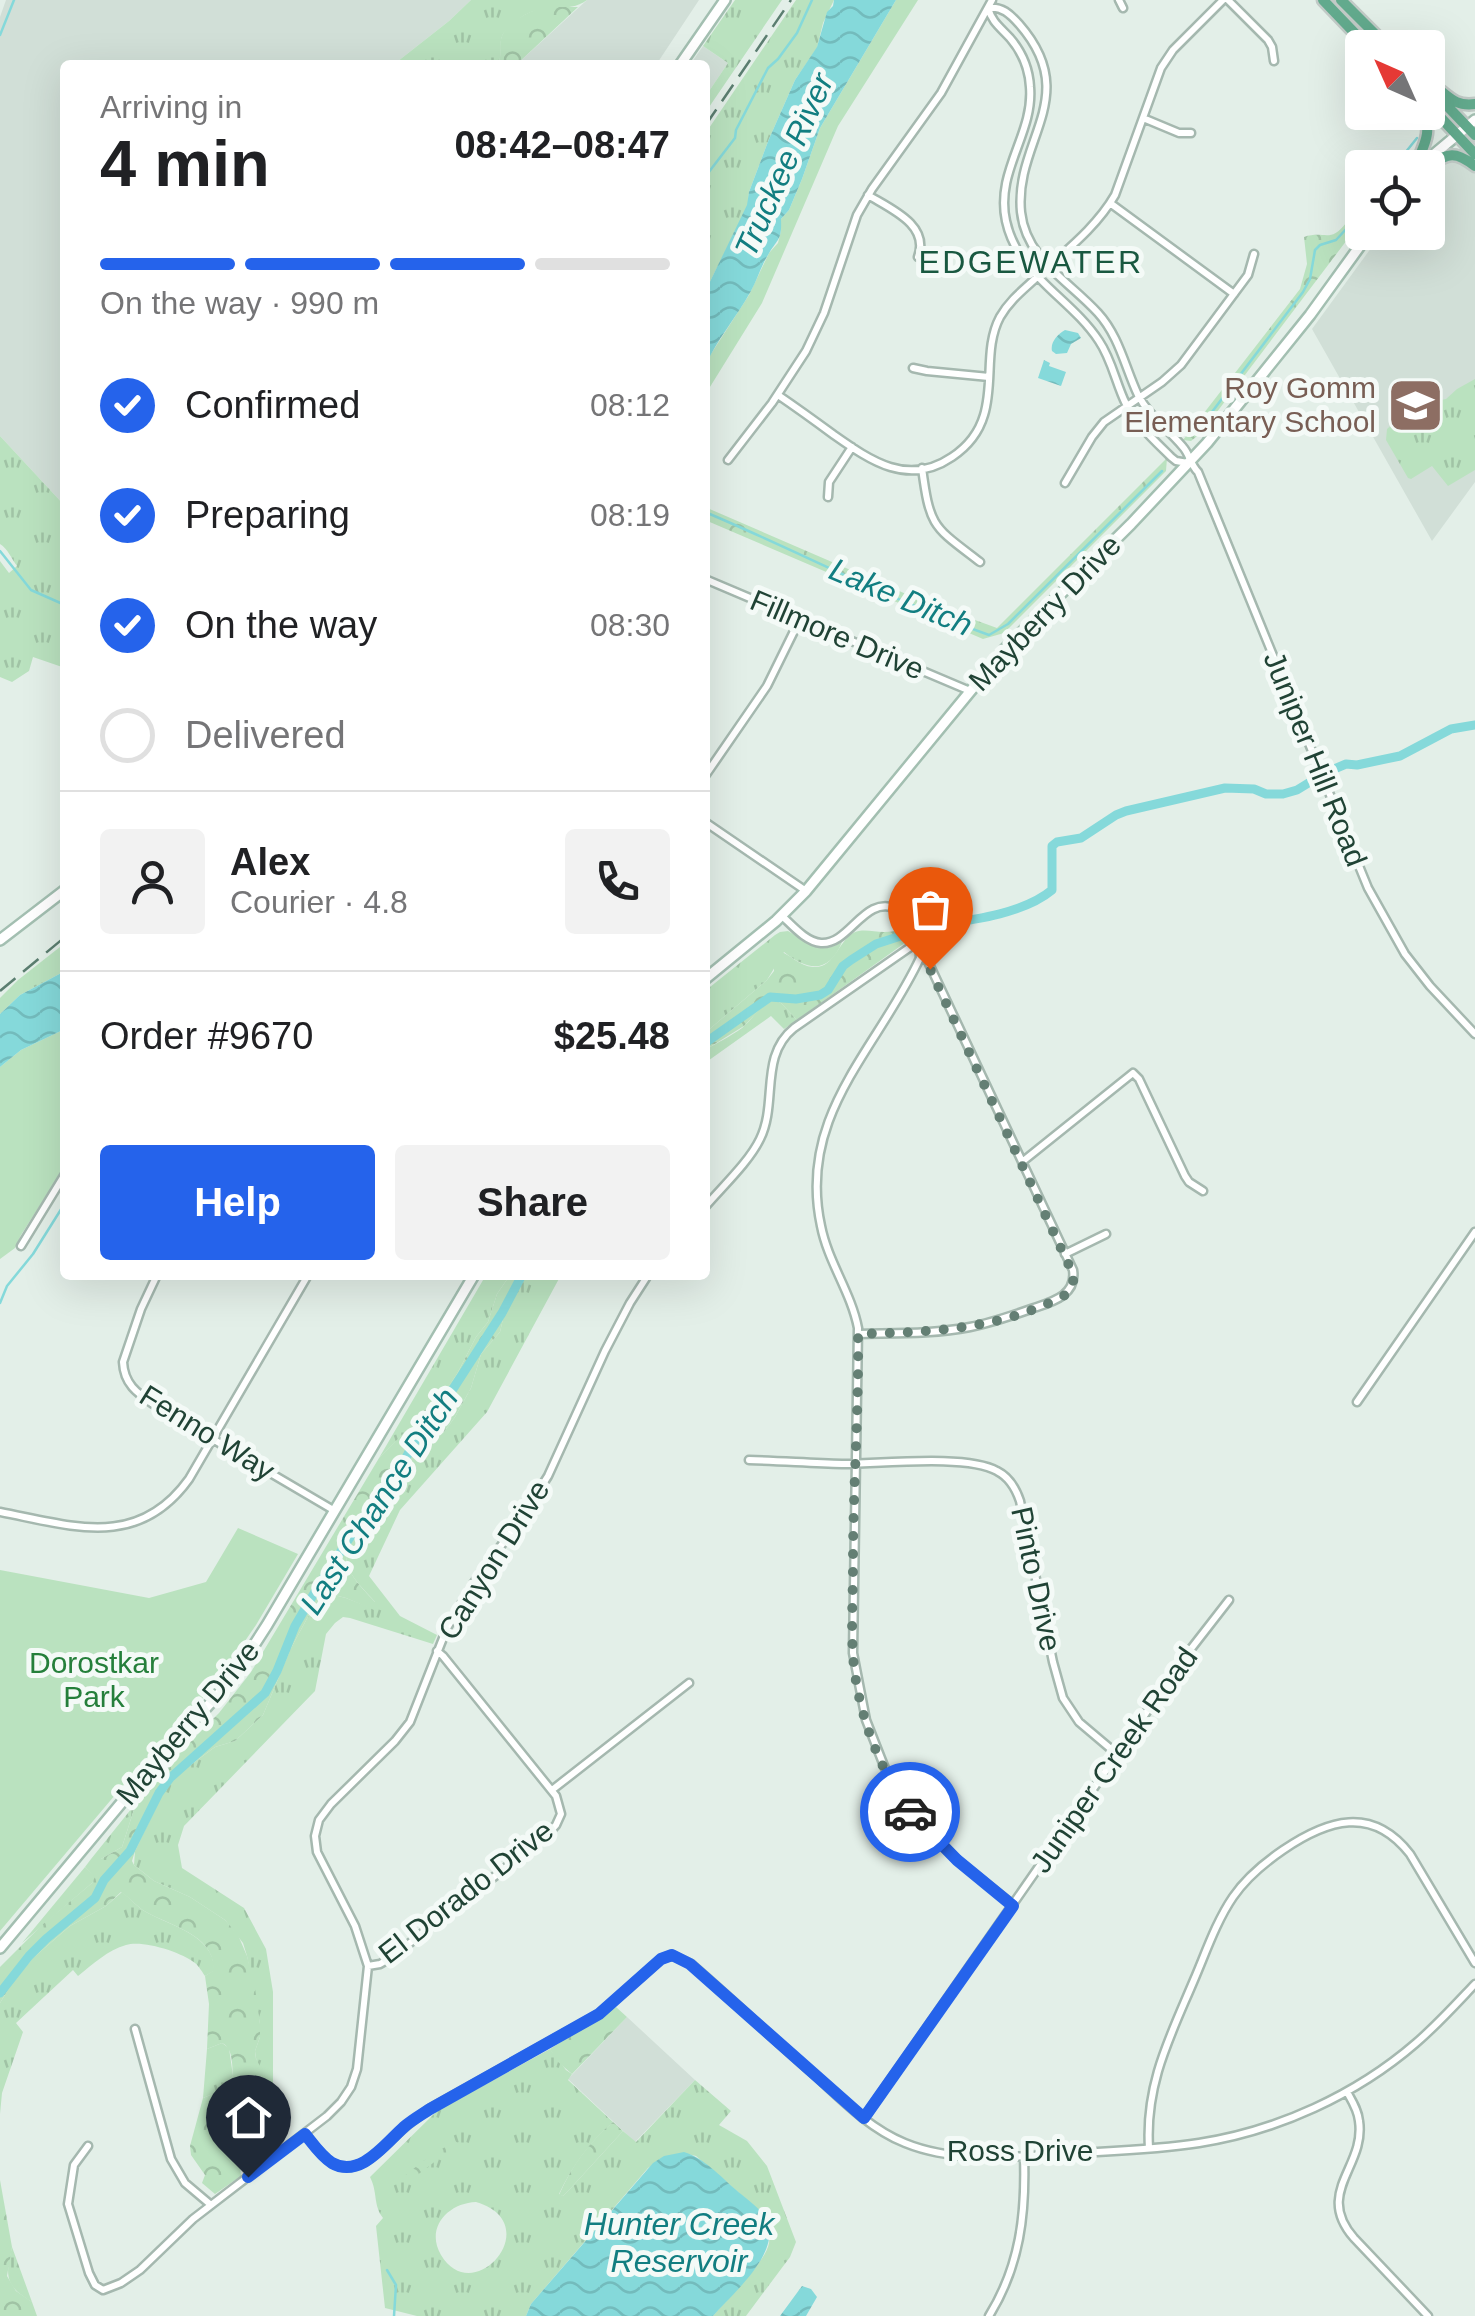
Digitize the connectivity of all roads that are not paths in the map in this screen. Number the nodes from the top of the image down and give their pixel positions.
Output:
1 (725, 0) edge
2 (1225, 0) edge
3 (1323, 0) edge
4 (1341, 0) edge
5 (990, 4) edge
6 (1352, 30) edge
7 (1371, 30) edge
8 (683, 60) edge
9 (1274, 61) dead end
10 (1445, 96) edge
11 (1445, 100) edge
12 (1475, 104) edge
13 (1143, 118) junction
14 (1445, 122) edge
15 (1470, 123) edge
16 (1191, 133) dead end
17 (1456, 134) junction
18 (1475, 135) edge
19 (1439, 150) edge
20 (1475, 154) edge
21 (1445, 156) edge
22 (1475, 166) edge
23 (868, 195) junction
24 (1110, 203) junction
25 (1357, 250) edge
26 (1254, 254) dead end
27 (918, 257) dead end
28 (1049, 266) junction
29 (1037, 278) junction
30 (1234, 294) junction
31 (913, 368) dead end
32 (989, 376) junction
33 (778, 395) junction
34 (1140, 397) junction
35 (1127, 406) junction
36 (852, 447) junction
37 (728, 460) dead end
38 (1189, 463) junction
39 (922, 468) junction
40 (1066, 483) dead end
41 (828, 497) dead end
42 (980, 562) dead end
43 (710, 580) edge
44 (800, 619) junction
45 (970, 691) junction
46 (710, 769) edge
47 (710, 825) edge
48 (806, 891) junction
49 (60, 894) edge
50 (782, 916) junction
51 (0, 940) edge
52 (919, 941) junction
53 (710, 975) edge
54 (1475, 1034) edge
55 (1022, 1162) junction
56 (60, 1182) edge
57 (1203, 1191) dead end
58 (710, 1201) edge
59 (1475, 1232) edge
60 (1106, 1234) dead end
61 (21, 1246) dead end
62 (1065, 1254) junction
63 (155, 1280) edge
64 (305, 1280) edge
65 (471, 1280) edge
66 (645, 1280) edge
67 (858, 1334) junction
68 (1357, 1402) dead end
69 (212, 1438) junction
70 (749, 1460) dead end
71 (855, 1463) junction
72 (335, 1511) junction
73 (0, 1512) edge
74 (1230, 1600) dead end
75 (437, 1652) junction
76 (689, 1683) dead end
77 (1118, 1755) junction
78 (552, 1790) junction
79 (1013, 1906) junction
80 (0, 1948) edge
81 (1475, 1963) edge
82 (368, 1966) junction
83 (1475, 1984) edge
84 (135, 2029) dead end
85 (1348, 2092) junction
86 (864, 2118) junction
87 (305, 2134) junction
88 (88, 2146) dead end
89 (1149, 2148) junction
90 (1024, 2156) junction
91 (211, 2205) junction
92 (989, 2316) edge
93 (1428, 2316) edge

1 - 8 main road
2 - 9 street
2 - 13 street
3 - 6 main road
4 - 7 main road
5 - 23 street
5 - 28 street, Juniper Hill Road
5 - 29 street
10 - 12 main road
11 - 15 main road
13 - 16 street
13 - 24 street
14 - 17 main road
15 - 17 main road
15 - 18 main road
17 - 19 main road
17 - 20 main road
21 - 22 main road
23 - 27 street
23 - 33 street
24 - 28 street
24 - 30 street
25 - 38 main road, Mayberry Drive
26 - 30 street
28 - 29 street
28 - 34 street, Juniper Hill Road
29 - 32 street
29 - 35 street
30 - 34 street
31 - 32 street
32 - 39 street
33 - 36 street
33 - 37 street
34 - 35 street
34 - 38 street, Juniper Hill Road
35 - 38 street
35 - 40 street
36 - 39 street
36 - 41 street
38 - 45 main road, Mayberry Drive
38 - 54 street, Juniper Hill Road
39 - 42 street
43 - 44 street, Fillmore Drive
44 - 45 street, Fillmore Drive
44 - 46 street
45 - 48 main road, Mayberry Drive
47 - 48 street
48 - 50 main road, Mayberry Drive
49 - 51 main road
50 - 52 street
50 - 53 main road, Mayberry Drive
52 - 55 street
52 - 58 street
52 - 67 street
55 - 57 street
55 - 62 street
56 - 61 street
59 - 68 street
60 - 62 street
62 - 67 street
63 - 69 street, Fenno Way
64 - 69 street
65 - 72 main road, Mayberry Drive
66 - 75 street, Canyon Drive
67 - 71 street
69 - 72 street, Fenno Way
69 - 73 street
70 - 71 street
71 - 77 street, Pinto Drive
71 - 79 street
72 - 80 main road, Mayberry Drive
74 - 77 street, Juniper Creek Road
75 - 78 street
75 - 82 street, Canyon Drive
76 - 78 street
77 - 79 street, Juniper Creek Road
78 - 82 street, El Dorado Drive
79 - 86 street, Juniper Creek Road
81 - 89 street
82 - 87 street, Canyon Drive
83 - 85 street, Ross Drive
84 - 91 street
85 - 89 street, Ross Drive
85 - 93 street
86 - 87 street, Ross Drive
86 - 90 street, Ross Drive
87 - 91 street, Canyon Drive
88 - 91 street, Canyon Drive
89 - 90 street, Ross Drive
90 - 92 street

